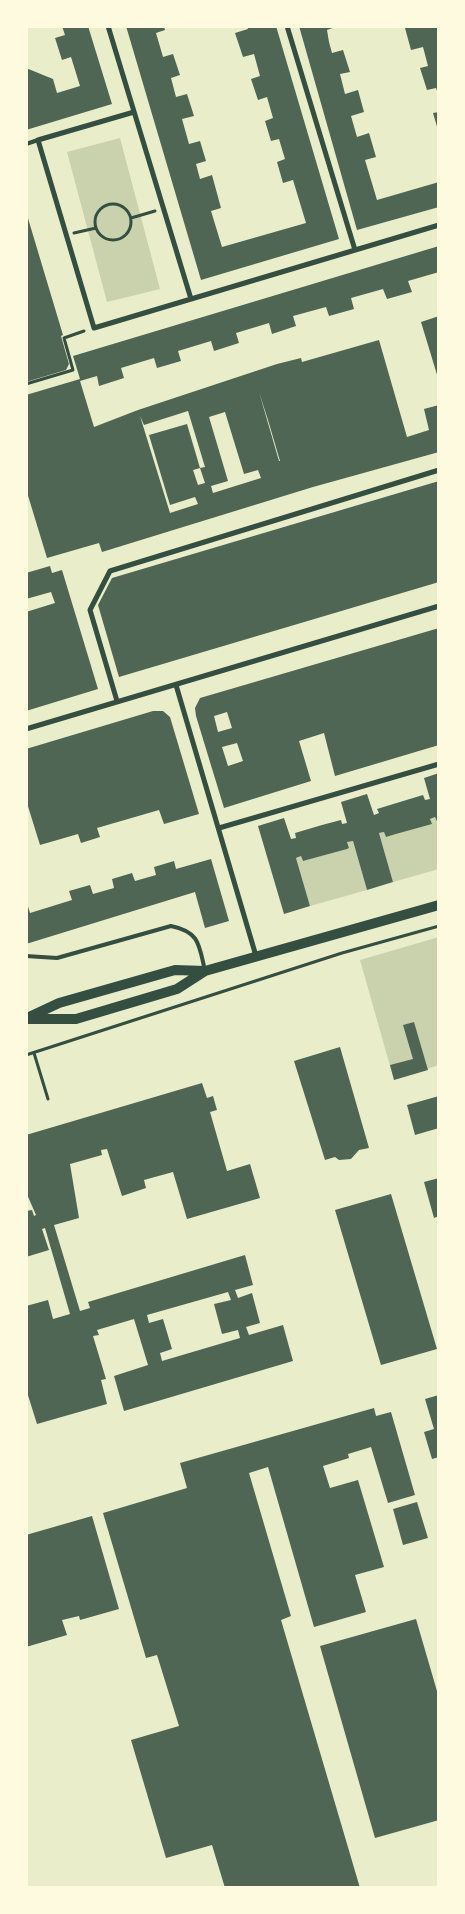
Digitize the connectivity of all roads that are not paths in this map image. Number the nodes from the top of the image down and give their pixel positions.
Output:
1 (108, 26) edge
2 (287, 26) edge
3 (134, 112) junction
4 (38, 140) junction
5 (26, 144) edge
6 (439, 225) edge
7 (355, 250) junction
8 (190, 300) junction
9 (439, 470) edge
10 (439, 606) edge
11 (176, 685) junction
12 (117, 701) junction
13 (26, 729) edge
14 (439, 764) edge
15 (219, 828) junction
16 (439, 905) edge
17 (26, 956) edge
18 (256, 957) junction
19 (205, 971) junction
20 (26, 1019) edge

1 - 3 street
2 - 7 street
3 - 4 street
3 - 8 street
4 - 5 lane
4 - 8 street
6 - 7 street
7 - 8 street
9 - 12 street
10 - 11 street
11 - 12 street
11 - 15 street
12 - 13 street
14 - 15 street
15 - 18 street
16 - 18 main road
17 - 19 lane
18 - 19 main road
19 - 20 main road
19 - 20 main road

